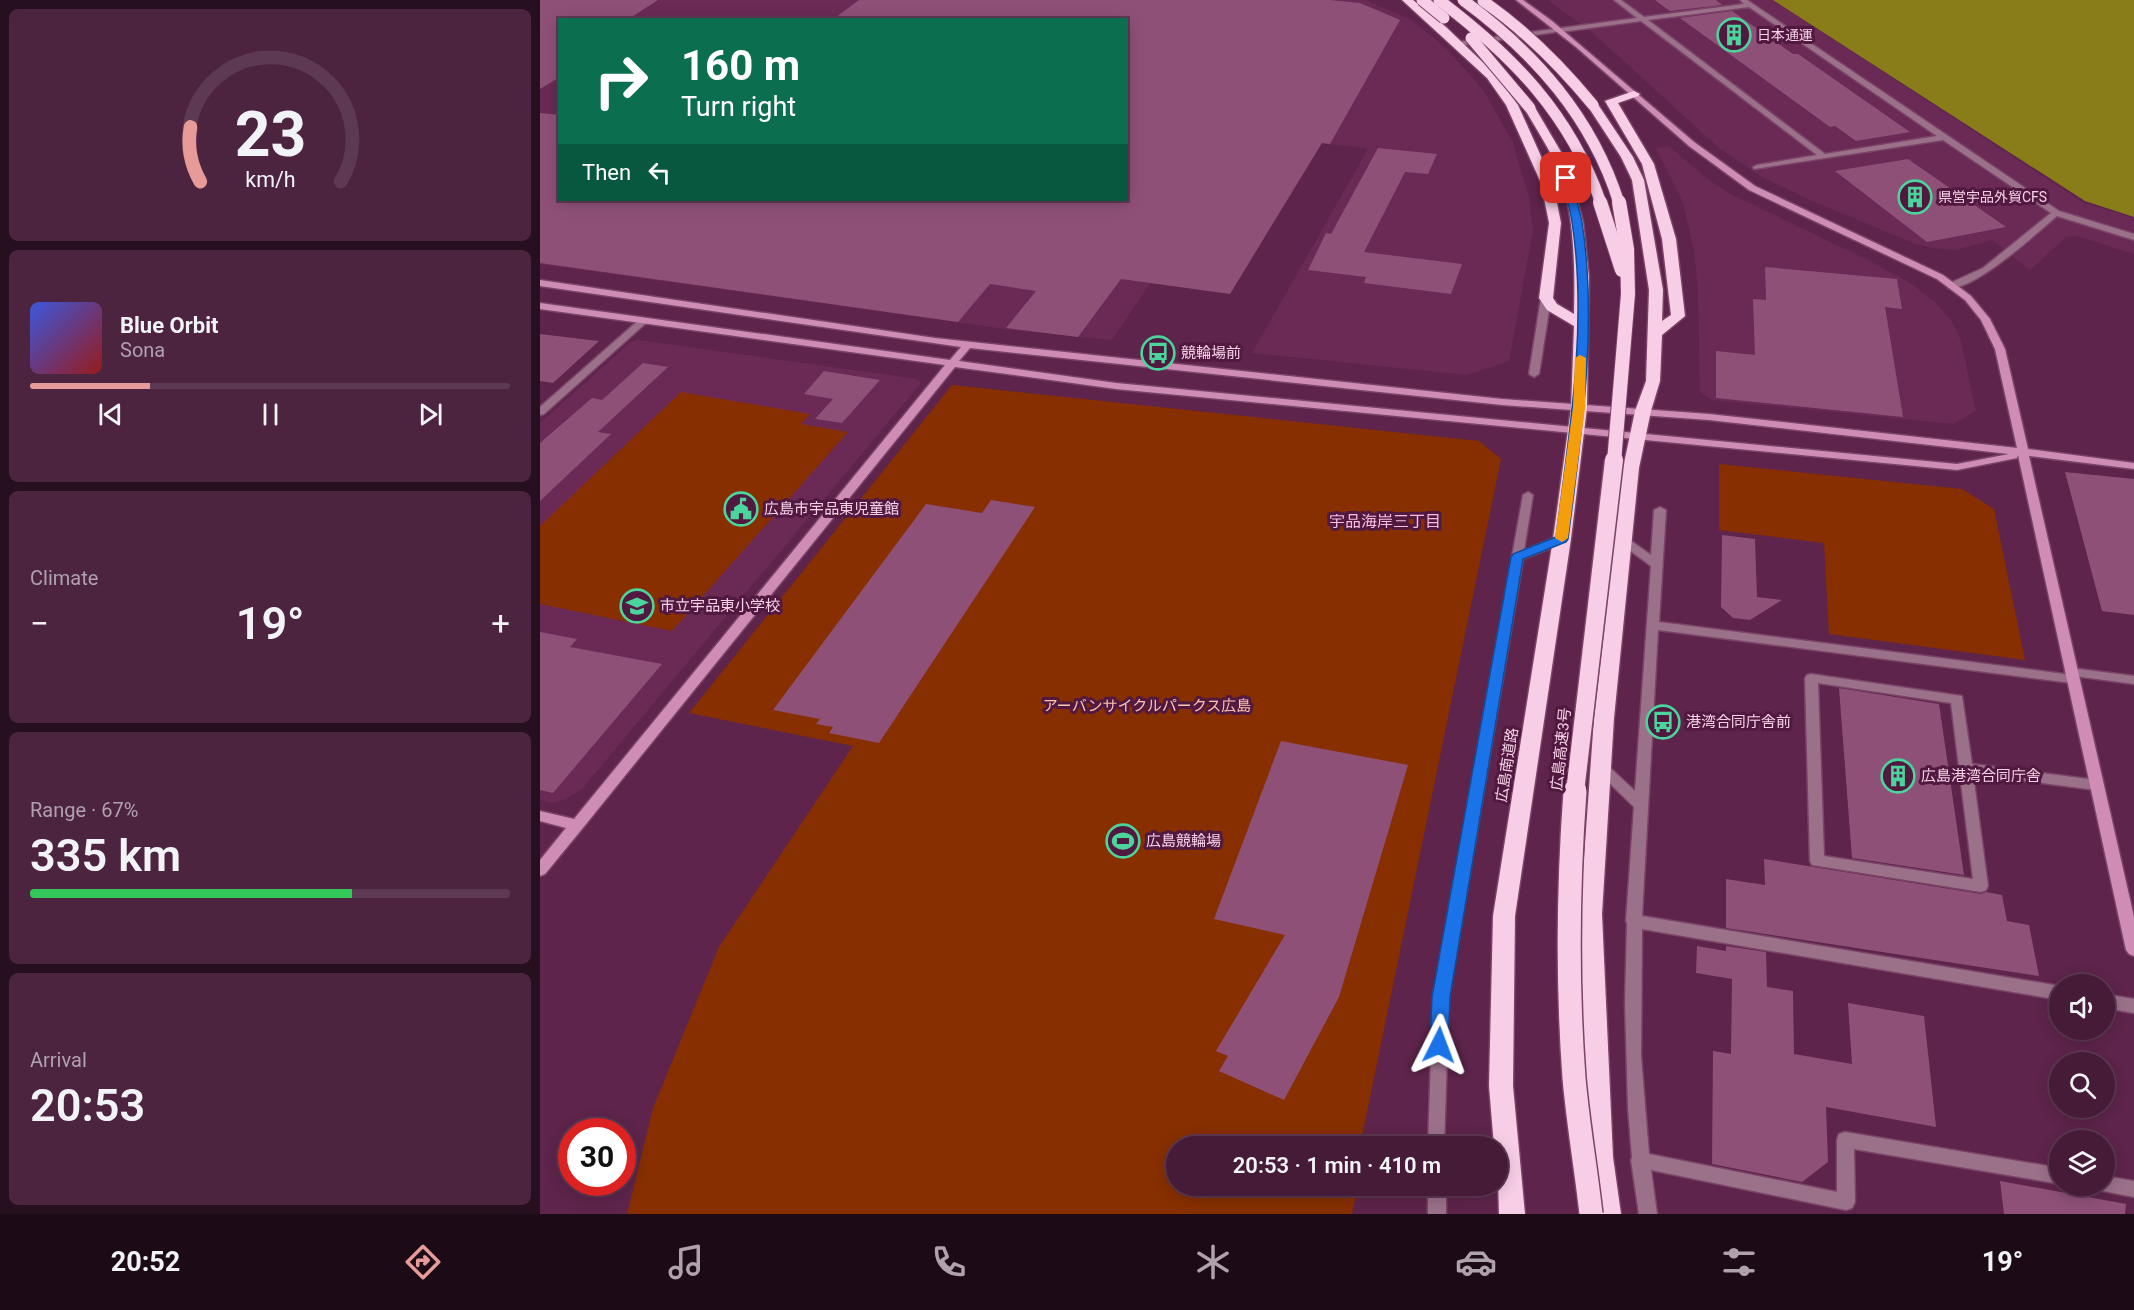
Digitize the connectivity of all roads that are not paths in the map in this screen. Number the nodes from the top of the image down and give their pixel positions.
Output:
1 (1407, 0) edge
2 (1422, 0) edge
3 (1439, 0) edge
4 (1463, 0) edge
5 (1482, 0) edge
6 (1519, 0) edge
7 (1617, 0) edge
8 (1746, 2) edge
9 (1642, 19) junction
10 (1561, 30) junction
11 (1458, 44) junction
12 (1634, 94) junction
13 (1945, 137) junction
14 (1823, 156) junction
15 (1757, 167) dead end
16 (2056, 213) junction
17 (2134, 237) edge
18 (540, 283) edge
19 (1951, 286) junction
20 (1628, 289) junction
21 (1546, 298) junction
22 (540, 306) edge
23 (643, 321) junction
24 (1581, 324) junction
25 (1655, 333) junction
26 (968, 344) junction
27 (952, 364) junction
28 (1534, 374) dead end
29 (1579, 408) junction
30 (1643, 411) junction
31 (540, 412) edge
32 (1575, 432) junction
33 (1639, 435) junction
34 (2023, 454) junction
35 (2134, 466) edge
36 (1528, 495) dead end
37 (1660, 510) dead end
38 (1562, 539) junction
39 (1623, 541) junction
40 (1517, 557) junction
41 (1656, 564) junction
42 (1653, 625) junction
43 (2072, 675) junction
44 (2134, 680) edge
45 (1600, 767) junction
46 (1966, 768) junction
47 (2096, 784) junction
48 (1641, 805) junction
49 (540, 816) edge
50 (577, 825) junction
51 (540, 870) edge
52 (1633, 921) junction
53 (2134, 950) edge
54 (2049, 991) edge
55 (2115, 1003) edge
56 (2134, 1006) edge
57 (1436, 1136) edge
58 (1639, 1160) junction
59 (2049, 1174) edge
60 (2115, 1186) edge
61 (2134, 1189) edge
62 (1437, 1196) edge
63 (1437, 1214) edge
64 (1512, 1214) edge
65 (1591, 1214) edge
66 (1608, 1214) edge
67 (1648, 1214) edge

1 - 11 highway
2 - 24 highway, 広島南道路, bridge
3 - 20 highway, bridge
4 - 20 highway, 広島高速3号, bridge
5 - 25 highway, bridge
6 - 10 street
7 - 9 street
8 - 9 street
8 - 13 street
9 - 10 street
9 - 14 street
10 - 11 street
10 - 12 street
11 - 21 highway
12 - 19 street
12 - 25 highway
13 - 14 street
13 - 16 street
14 - 15 street
16 - 17 street
16 - 19 street
18 - 26 street
19 - 34 street
20 - 65 highway, 広島高速3号, bridge
21 - 24 highway
21 - 28 street
22 - 23 street
23 - 27 street
23 - 31 street
24 - 29 highway, 広島南道路
25 - 30 highway
26 - 27 street
26 - 29 street
27 - 32 street
27 - 50 street
29 - 30 street
29 - 32 highway, 広島南道路
30 - 33 highway
30 - 34 street
32 - 33 street
32 - 38 highway, 広島南道路
33 - 34 street
33 - 39 highway
34 - 35 street
34 - 43 street
36 - 40 street
37 - 41 street
38 - 40 street
38 - 64 highway, 広島南道路
39 - 41 street
39 - 45 highway
40 - 57 street
41 - 42 street
42 - 43 street
42 - 48 street
43 - 44 street
43 - 47 street
45 - 48 street
45 - 66 highway
46 - 46 street
46 - 47 street
47 - 53 street
48 - 52 street
49 - 50 street
50 - 51 street
52 - 54 street
52 - 58 street
55 - 56 street
58 - 59 street
58 - 67 street
60 - 61 street
62 - 63 street

